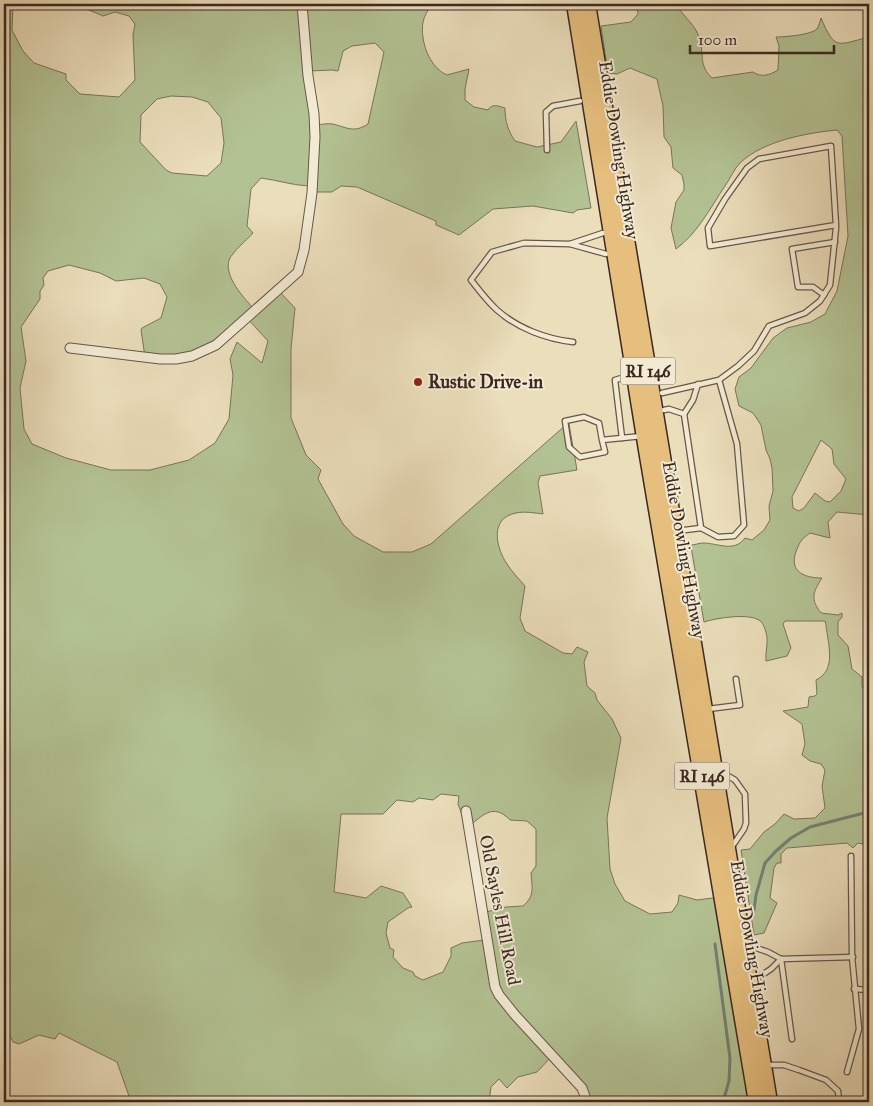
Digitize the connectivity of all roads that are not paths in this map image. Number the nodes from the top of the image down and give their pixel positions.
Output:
1 (302, 4) edge
2 (564, 4) edge
3 (575, 4) edge
4 (587, 4) edge
5 (596, 4) edge
6 (580, 100) junction
7 (546, 150) dead end
8 (836, 225) junction
9 (603, 233) junction
10 (835, 242) junction
11 (570, 244) junction
12 (606, 254) junction
13 (824, 295) junction
14 (572, 342) dead end
15 (70, 348) dead end
16 (628, 376) junction
17 (719, 380) junction
18 (698, 384) junction
19 (662, 393) junction
20 (664, 410) junction
21 (684, 414) junction
22 (622, 438) junction
23 (602, 440) junction
24 (645, 443) junction
25 (693, 529) junction
26 (736, 679) dead end
27 (708, 709) junction
28 (709, 738) junction
29 (714, 768) junction
30 (466, 811) dead end
31 (728, 850) junction
32 (851, 856) dead end
33 (743, 942) junction
34 (852, 957) junction
35 (781, 959) junction
36 (749, 984) junction
37 (854, 989) junction
38 (869, 990) edge
39 (792, 1039) dead end
40 (763, 1064) junction
41 (847, 1072) dead end
42 (587, 1102) edge
43 (757, 1102) edge
44 (769, 1102) edge
45 (839, 1102) edge

1 - 15 street
2 - 6 highway
3 - 24 highway, Eddie Dowling Highway / RI 146
4 - 28 highway, Eddie Dowling Highway / RI 146
5 - 19 highway
6 - 7 lane
6 - 9 highway
8 - 8 lane
8 - 10 lane
9 - 11 lane
9 - 12 highway
10 - 13 lane
10 - 13 lane
11 - 12 lane
11 - 14 lane
12 - 16 highway
13 - 17 lane
16 - 22 lane
16 - 24 highway
17 - 18 lane
17 - 25 lane
18 - 19 lane
18 - 21 lane
19 - 20 highway
20 - 21 lane
20 - 25 highway
21 - 25 lane
22 - 23 lane
22 - 24 lane
23 - 23 lane
24 - 43 highway, Eddie Dowling Highway / RI 146
25 - 27 highway
26 - 27 lane
27 - 28 highway
28 - 29 highway, Eddie Dowling Highway / RI 146
29 - 31 highway, Eddie Dowling Highway / RI 146
29 - 31 lane
30 - 42 street, Old Sayles Hill Road
31 - 33 highway, Eddie Dowling Highway / RI 146
32 - 34 lane
33 - 35 lane
33 - 36 highway, Eddie Dowling Highway / RI 146
34 - 35 lane
34 - 37 lane
35 - 36 lane
35 - 39 lane
36 - 40 highway, Eddie Dowling Highway / RI 146
37 - 38 lane
37 - 41 lane
40 - 44 highway, Eddie Dowling Highway / RI 146
40 - 45 lane

